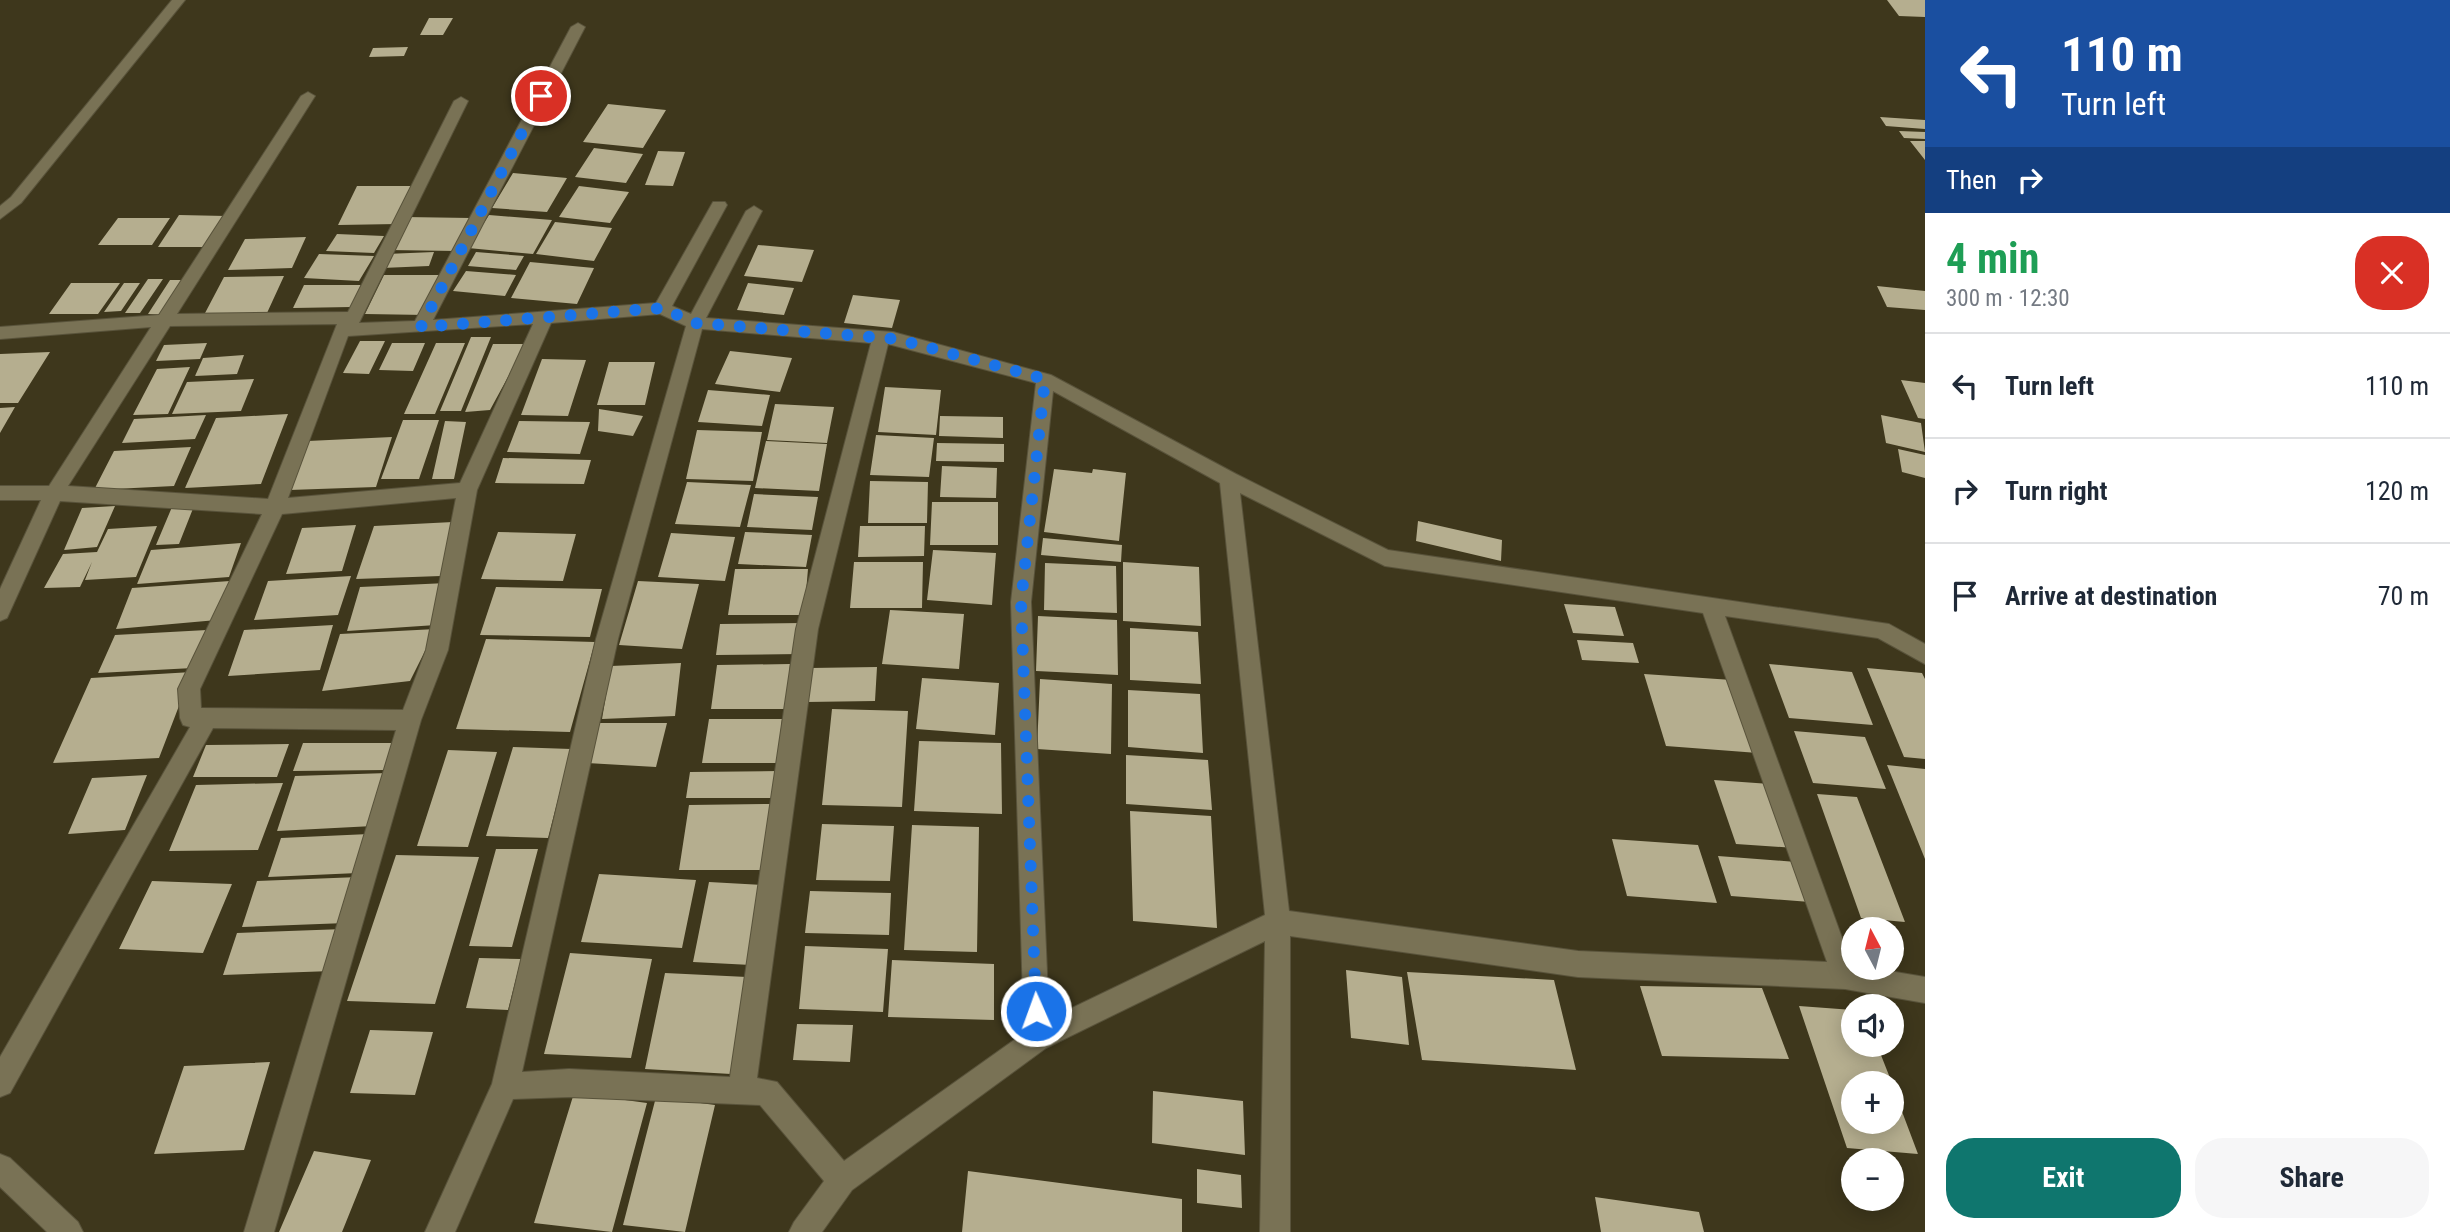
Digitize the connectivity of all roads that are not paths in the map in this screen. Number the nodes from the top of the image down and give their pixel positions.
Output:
1 (179, 0) edge
2 (578, 27) dead end
3 (308, 96) dead end
4 (461, 101) dead end
5 (719, 205) dead end
6 (754, 211) dead end
7 (0, 214) edge
8 (662, 308) junction
9 (544, 318) junction
10 (166, 320) junction
11 (695, 323) junction
12 (347, 324) junction
13 (421, 327) junction
14 (0, 333) edge
15 (897, 339) junction
16 (1045, 379) junction
17 (1229, 479) junction
18 (467, 490) junction
19 (0, 493) edge
20 (54, 493) junction
21 (275, 507) junction
22 (1710, 604) junction
23 (0, 612) edge
24 (1925, 655) edge
25 (191, 718) junction
26 (410, 720) junction
27 (1278, 922) junction
28 (1841, 965) edge
29 (1841, 976) edge
30 (1868, 980) edge
31 (1925, 990) edge
32 (1037, 1038) junction
33 (0, 1083) edge
34 (505, 1086) junction
35 (767, 1092) junction
36 (0, 1168) edge
37 (842, 1180) junction
38 (68, 1232) edge
39 (259, 1232) edge
40 (440, 1232) edge
41 (804, 1232) edge
42 (1275, 1232) edge

1 - 7 street
2 - 13 street
3 - 10 street
4 - 12 street
5 - 8 street
6 - 11 street
8 - 9 street
8 - 11 street
9 - 13 street
9 - 18 street
10 - 12 street
10 - 14 street
10 - 20 street
11 - 15 street
11 - 34 street
12 - 13 street
12 - 21 street
15 - 16 street
15 - 35 street
16 - 17 street
16 - 32 street
17 - 22 street
17 - 27 street
18 - 21 street
18 - 26 street
19 - 20 street
20 - 21 street
20 - 23 street
21 - 25 street
22 - 24 street
22 - 28 street
25 - 26 street
25 - 33 street
26 - 39 street
27 - 29 street
27 - 32 street
27 - 42 street
30 - 31 street
32 - 37 street
34 - 35 street
34 - 40 street
35 - 37 street
36 - 38 street
37 - 41 street

